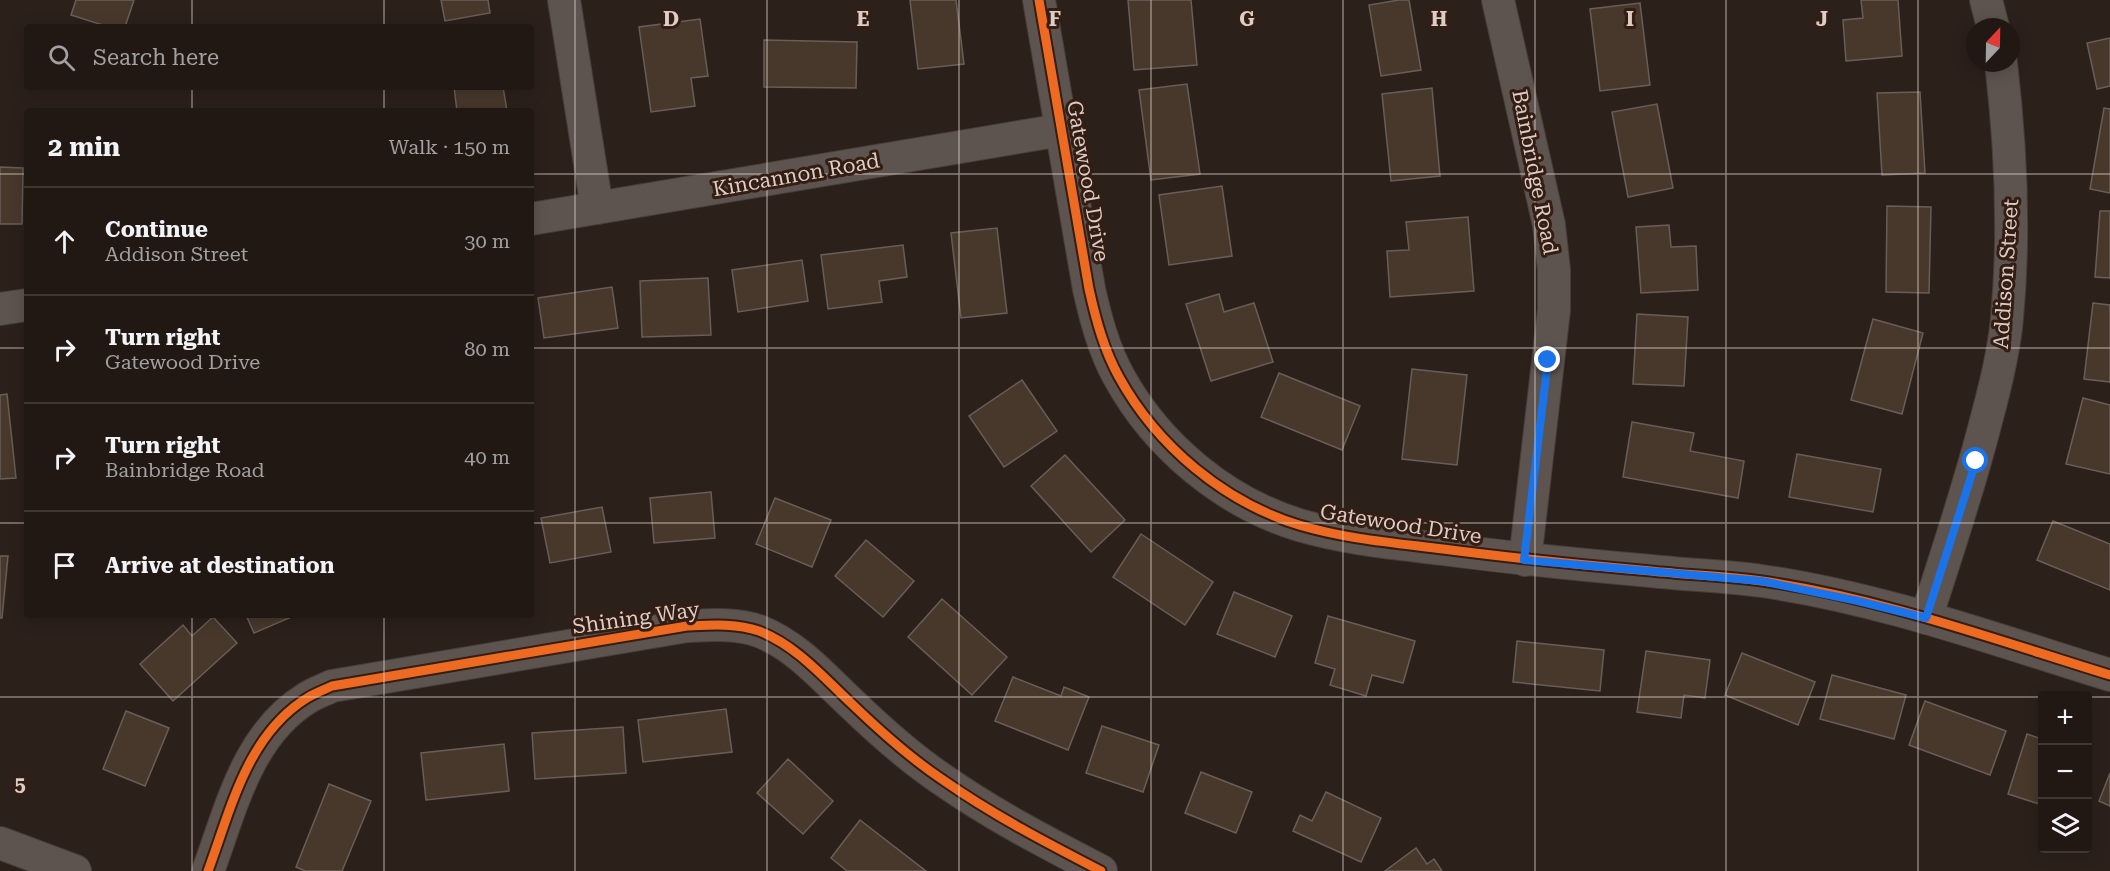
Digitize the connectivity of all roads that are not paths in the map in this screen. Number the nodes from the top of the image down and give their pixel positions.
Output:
1 (564, 0) edge
2 (1039, 0) edge
3 (1498, 0) edge
4 (1986, 0) edge
5 (1991, 18) edge
6 (2002, 72) edge
7 (1061, 130) junction
8 (597, 208) junction
9 (534, 218) edge
10 (24, 305) edge
11 (0, 309) edge
12 (1524, 560) junction
13 (1926, 618) junction
14 (2110, 675) edge
15 (0, 843) edge
16 (75, 871) edge
17 (208, 871) edge
18 (1101, 871) edge

1 - 8 street
2 - 7 street, Gatewood Drive
3 - 12 street, Bainbridge Road
4 - 5 street
6 - 13 street, Addison Street
7 - 8 street, Kincannon Road
7 - 12 street, Gatewood Drive
8 - 9 street, Kincannon Road
10 - 11 street
12 - 13 street, Gatewood Drive
13 - 14 street, Gatewood Drive
15 - 16 street
17 - 18 street, Shining Way

